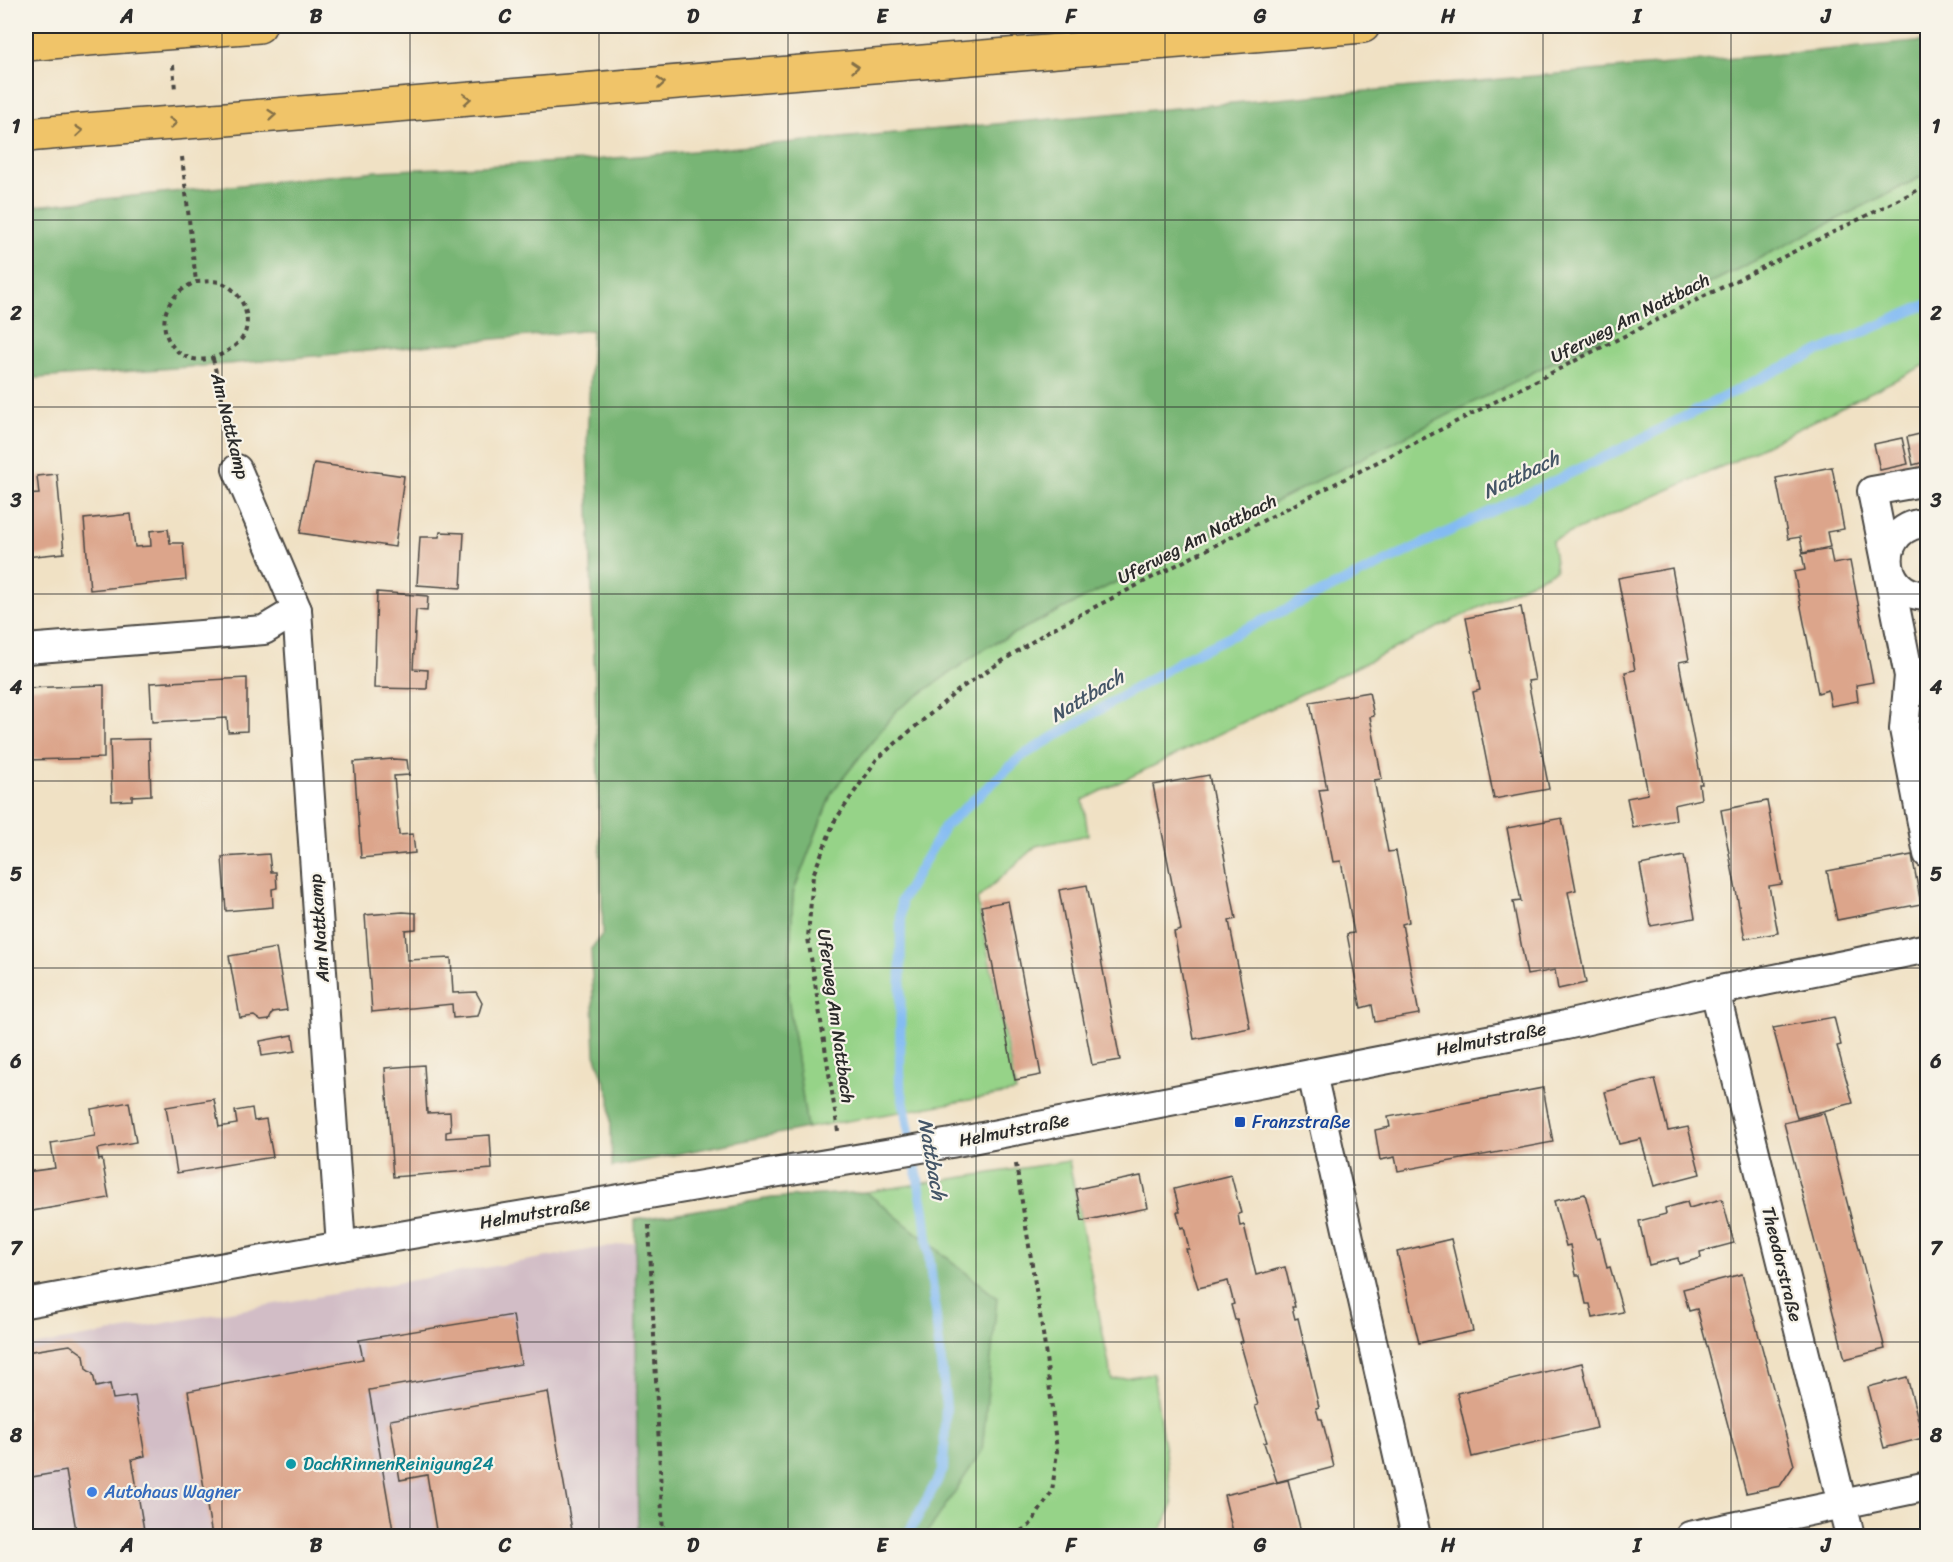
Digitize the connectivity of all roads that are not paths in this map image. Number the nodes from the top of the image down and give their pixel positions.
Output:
1 (259, 26) edge
2 (1363, 26) edge
3 (26, 44) edge
4 (26, 135) edge
5 (237, 469) road end
6 (1928, 481) edge
7 (1928, 523) edge
8 (1888, 566) junction
9 (1928, 596) edge
10 (297, 610) junction
11 (26, 649) edge
12 (1928, 854) edge
13 (1928, 948) edge
14 (1715, 991) junction
15 (1312, 1074) junction
16 (341, 1246) junction
17 (26, 1303) edge
18 (1928, 1486) edge
19 (1842, 1504) junction
20 (1416, 1536) edge
21 (1690, 1536) edge
22 (1850, 1536) edge

1 - 3 highway, bridge
4 -> 2 highway, bridge
5 - 10 street, Am Nattkamp
6 - 8 street
7 - 8 street
8 - 9 street
8 - 12 street
10 - 11 street
10 - 16 street, Am Nattkamp
13 - 14 street, Helmutstraße
14 - 15 street, Helmutstraße
14 - 19 street, Theodorstraße
15 - 16 street, Helmutstraße
15 - 20 street
16 - 17 street, Helmutstraße
18 - 19 street
19 - 21 street
19 - 22 street, Theodorstraße

